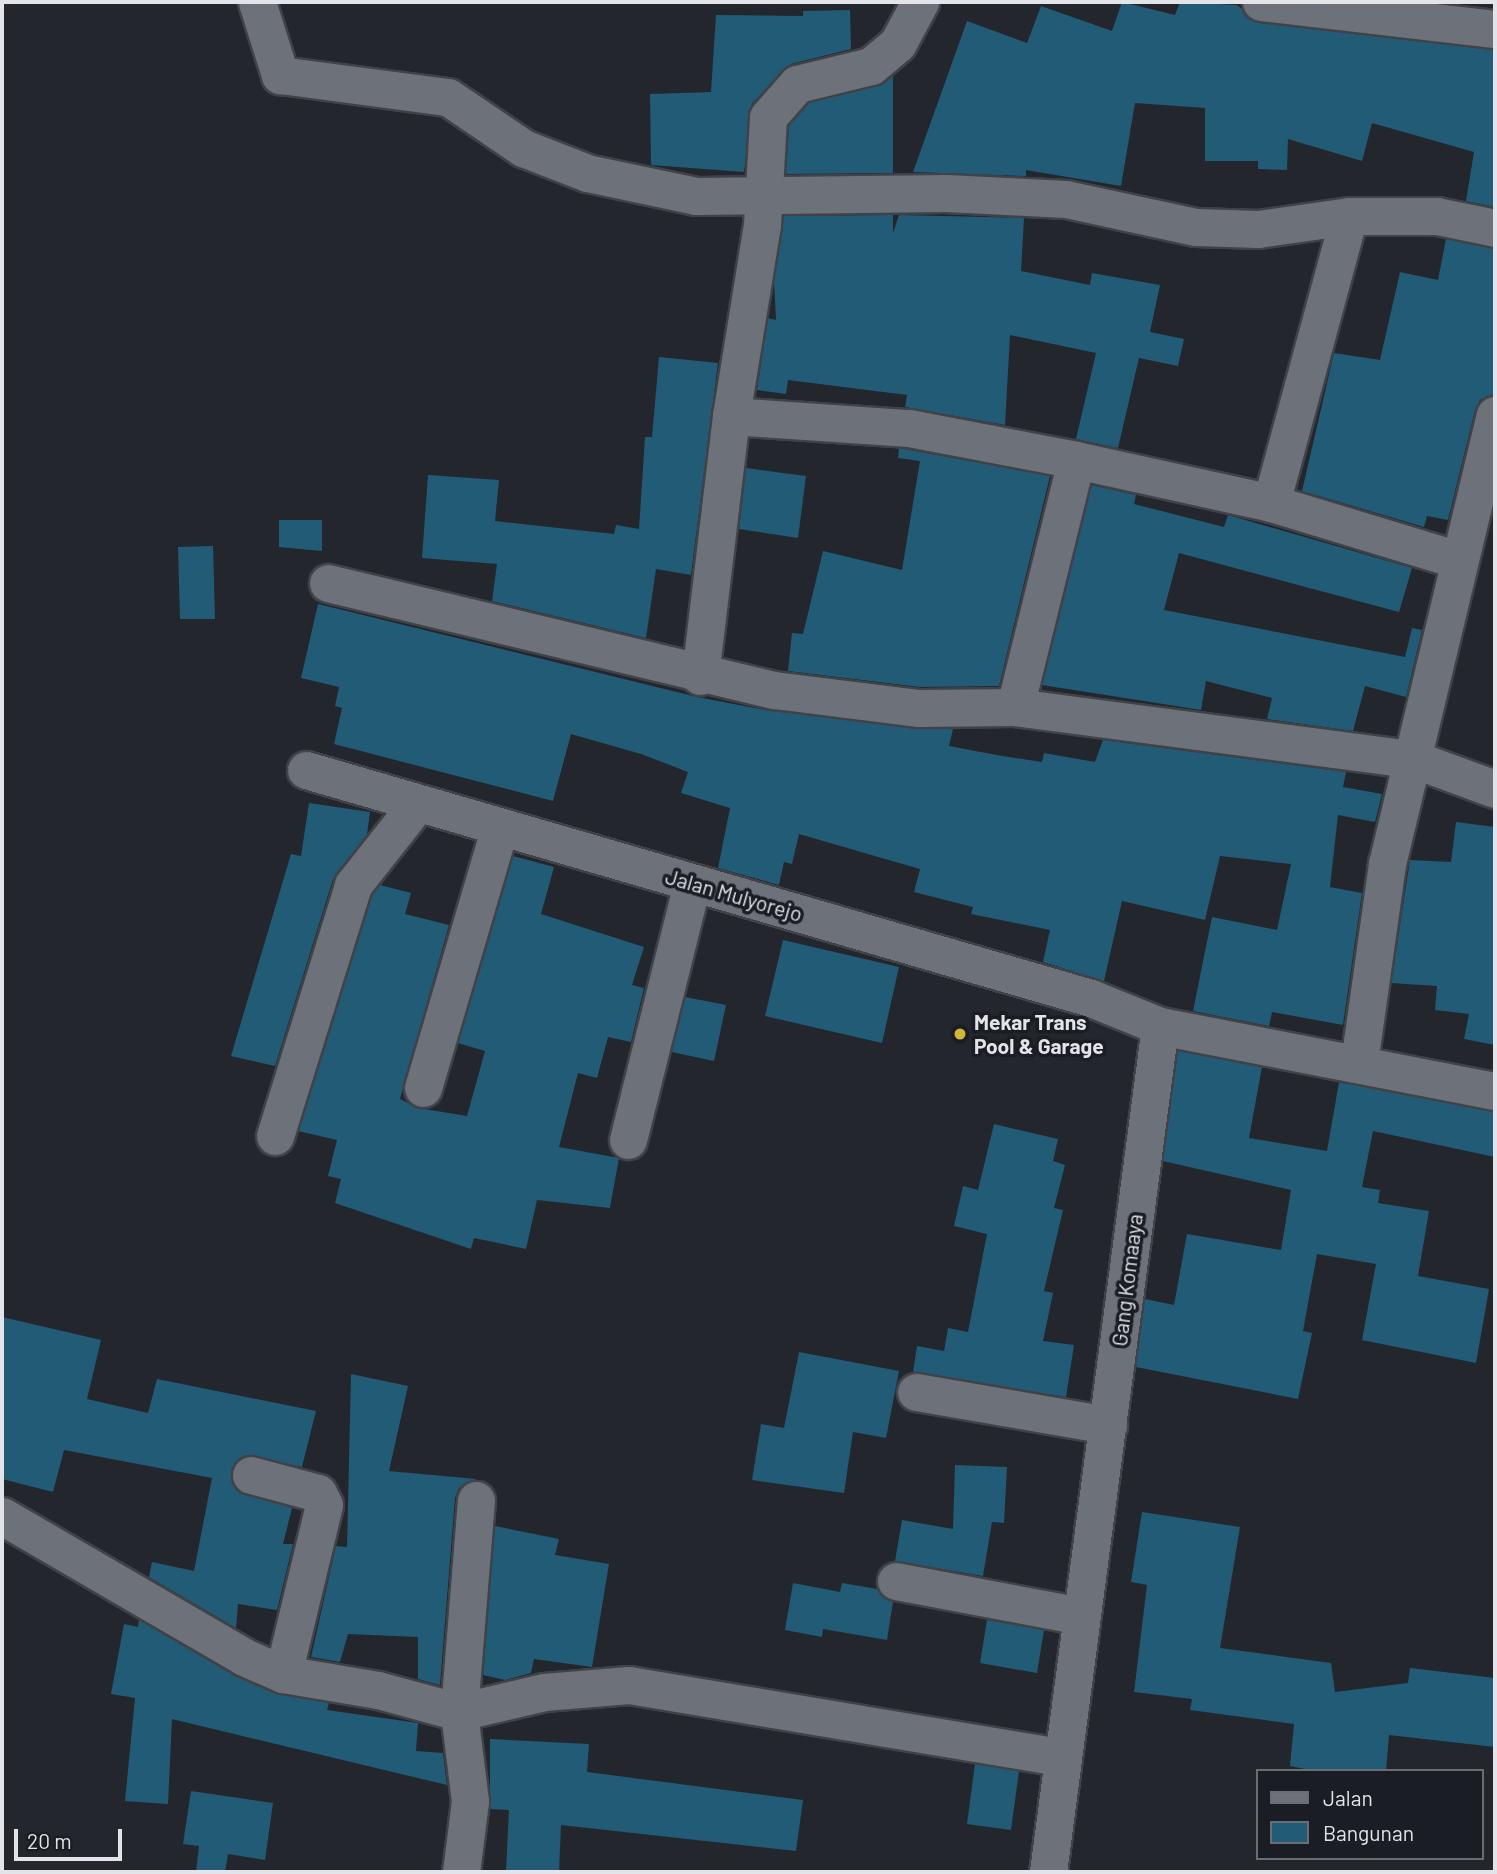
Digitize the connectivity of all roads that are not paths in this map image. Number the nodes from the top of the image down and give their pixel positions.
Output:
1 (257, 2) edge
2 (920, 2) edge
3 (1261, 2) edge
4 (1495, 29) edge
5 (761, 199) junction
6 (1349, 216) junction
7 (1495, 228) edge
8 (1495, 415) edge
9 (730, 416) junction
10 (1076, 460) junction
11 (1271, 503) junction
12 (1460, 559) junction
13 (328, 583) dead end
14 (700, 676) junction
15 (1015, 707) junction
16 (1416, 760) junction
17 (306, 770) dead end
18 (1495, 789) edge
19 (417, 804) junction
20 (500, 827) junction
21 (692, 883) junction
22 (1160, 1026) junction
23 (1359, 1063) junction
24 (423, 1088) dead end
25 (1495, 1091) edge
26 (275, 1136) dead end
27 (628, 1140) dead end
28 (916, 1392) dead end
29 (1108, 1425) junction
30 (251, 1475) dead end
31 (476, 1500) dead end
32 (2, 1516) edge
33 (896, 1581) dead end
34 (1081, 1616) junction
35 (283, 1674) junction
36 (459, 1712) junction
37 (1061, 1757) junction
38 (461, 1872) edge
39 (1048, 1872) edge

1 - 5 street
2 - 5 street
3 - 4 street
5 - 6 street
5 - 9 street
6 - 7 street
6 - 11 street
8 - 12 street
9 - 10 street
9 - 14 street
10 - 11 street
10 - 15 street
11 - 12 street
12 - 16 street
13 - 14 street
14 - 15 street
15 - 16 street
16 - 18 street
16 - 23 street
17 - 19 street, Jalan Mulyorejo
19 - 20 street, Jalan Mulyorejo
19 - 26 street
20 - 21 street, Jalan Mulyorejo
20 - 24 street
21 - 22 street, Jalan Mulyorejo
21 - 27 street
22 - 23 street
22 - 29 street, Gang Komaaya
23 - 25 street
28 - 29 street
29 - 34 street, Gang Komaaya
30 - 35 street
31 - 36 street
32 - 35 street
33 - 34 street
34 - 37 street, Gang Komaaya
35 - 36 street
36 - 37 street
36 - 38 street
37 - 39 street, Gang Komaaya

